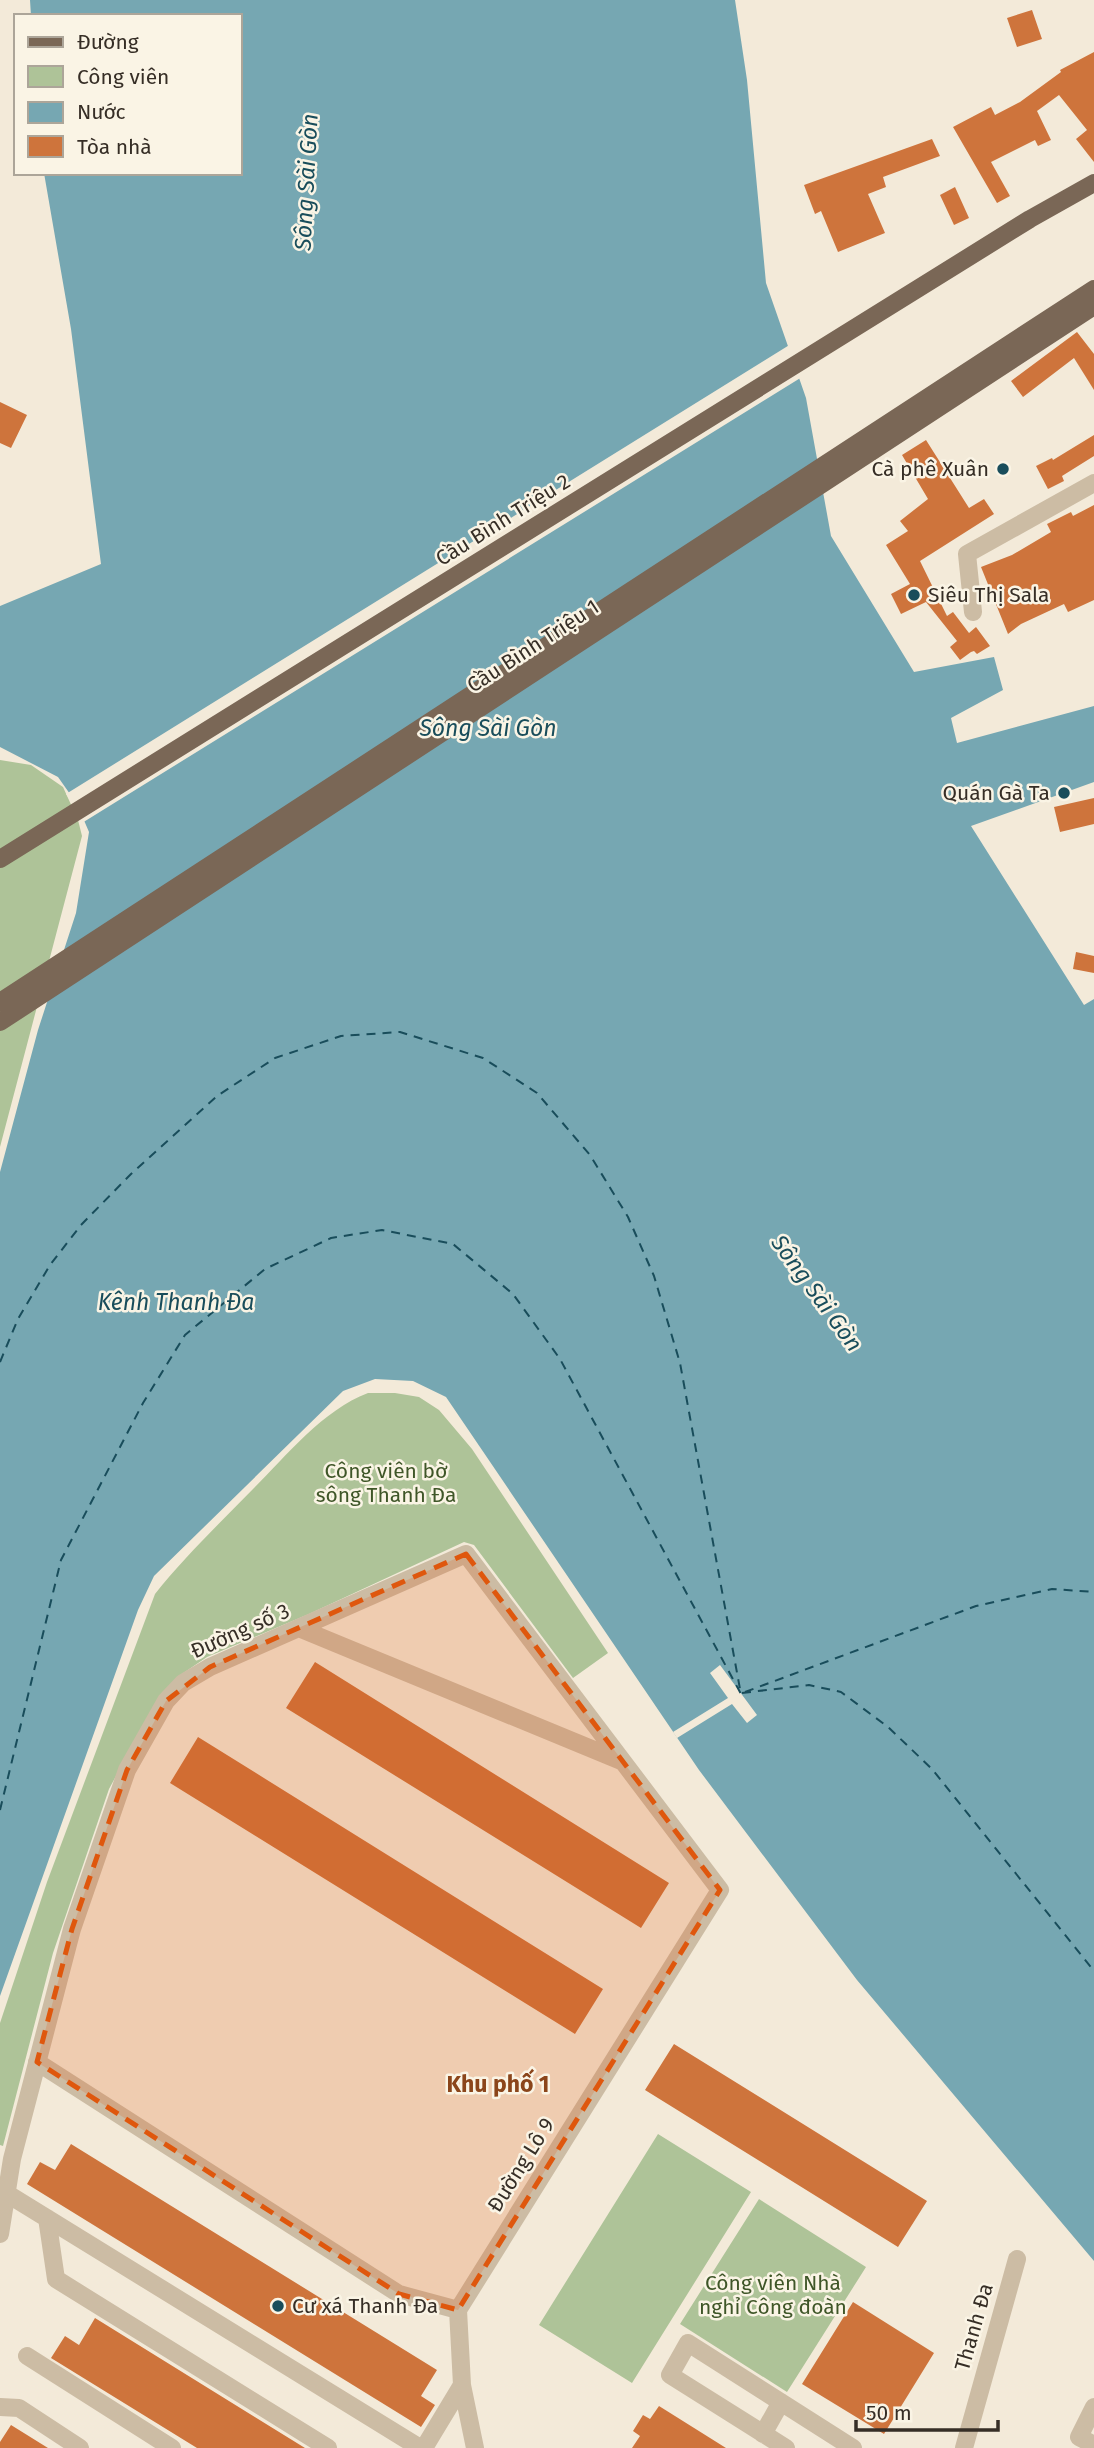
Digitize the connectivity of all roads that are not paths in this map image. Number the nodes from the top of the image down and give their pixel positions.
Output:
1 (1094, 183) edge
2 (1090, 300) edge
3 (1094, 483) edge
4 (973, 612) dead end
5 (0, 859) edge
6 (0, 1002) edge
7 (0, 1021) edge
8 (301, 1629) junction
9 (621, 1761) junction
10 (720, 1890) joint
11 (37, 2062) junction
12 (6, 2193) junction
13 (47, 2218) junction
14 (0, 2234) edge
15 (1017, 2259) dead end
16 (458, 2310) junction
17 (27, 2357) dead end
18 (462, 2385) junction
19 (780, 2402) junction
20 (0, 2407) edge
21 (1094, 2407) edge
22 (764, 2434) junction
23 (1094, 2445) edge
24 (80, 2448) edge
25 (172, 2448) edge
26 (328, 2448) edge
27 (422, 2448) edge
28 (475, 2448) edge
29 (786, 2448) edge
30 (853, 2448) edge
31 (964, 2448) edge

1 - 5 main road, Cầu Bình Triệu 2
2 - 6 main road, Cầu Bình Triệu 1
2 - 7 main road, Cầu Bình Triệu 1
3 - 4 street
8 - 9 street
8 - 9 street, Đường số 3
8 - 11 street, Đường số 3
9 - 10 street, Đường số 3
10 - 16 street, Đường Lô 9
11 - 12 street, Đường số 3
11 - 16 street
12 - 13 street
12 - 14 street, Đường số 3
13 - 26 street
13 - 27 street
15 - 31 street, Thanh Đa
16 - 18 street
17 - 25 street
18 - 27 street
18 - 28 street
19 - 22 street
19 - 22 street
19 - 30 street
20 - 24 street
21 - 23 street
22 - 29 street

